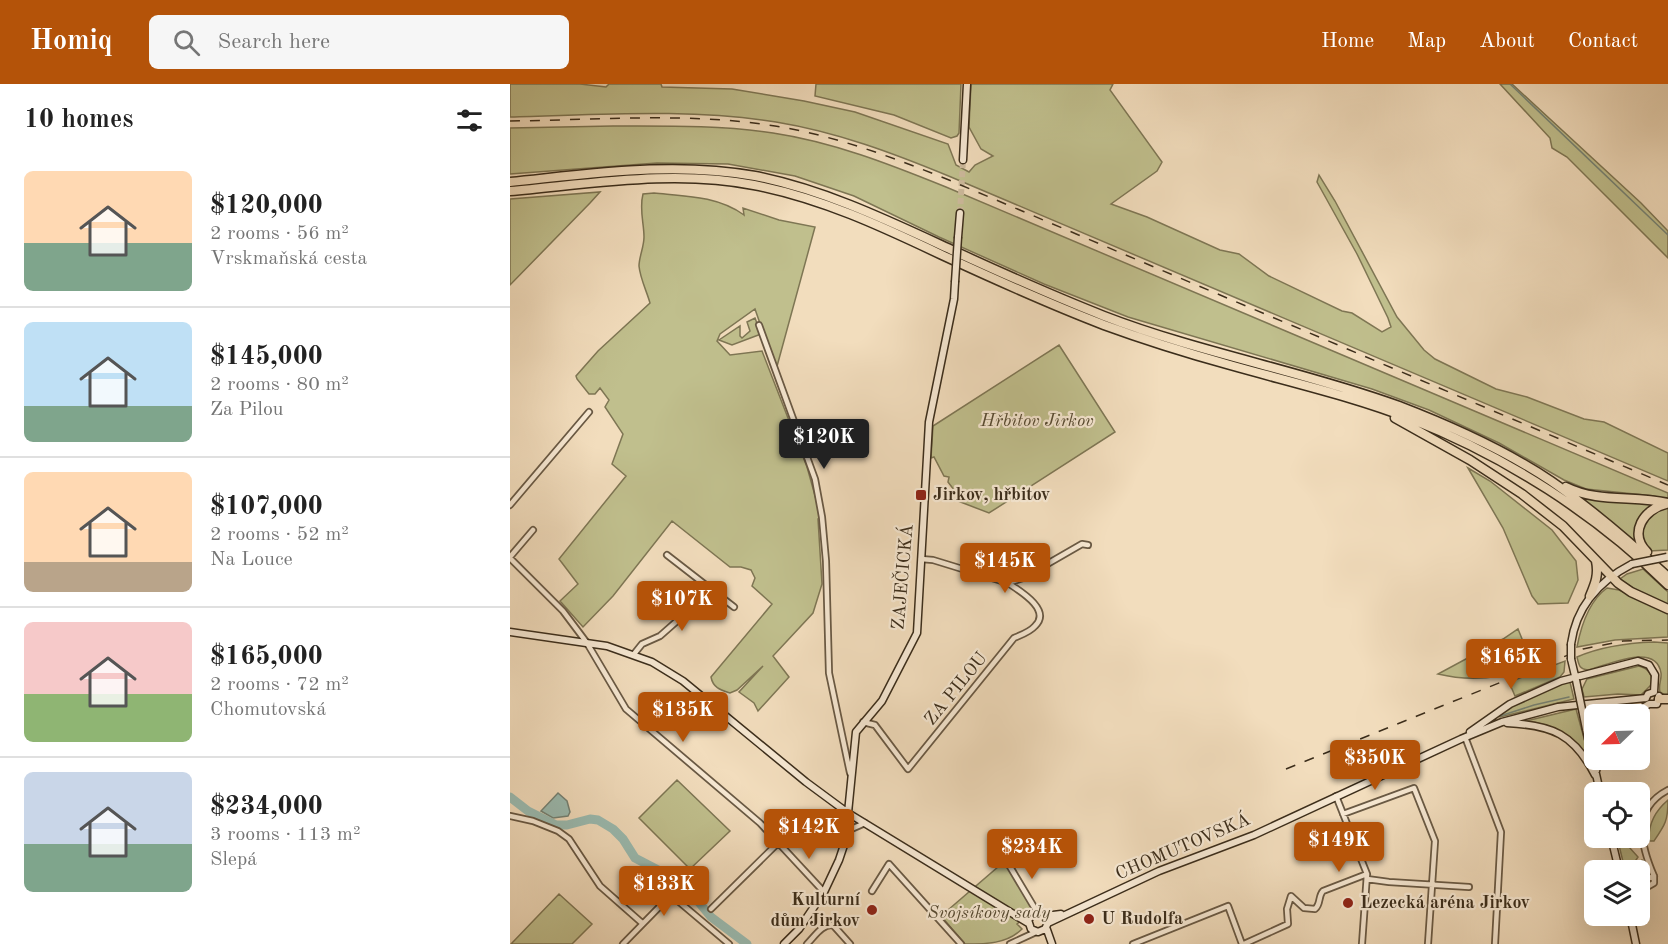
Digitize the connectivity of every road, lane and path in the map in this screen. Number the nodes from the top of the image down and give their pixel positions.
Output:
1 (967, 84) edge
2 (963, 160) tunnel mouth
3 (510, 182) edge
4 (510, 191) edge
5 (960, 213) tunnel mouth
6 (759, 326) dead end
7 (1348, 398) junction
8 (589, 412) dead end
9 (1550, 480) junction
10 (1668, 503) edge
11 (510, 505) edge
12 (533, 530) dead end
13 (1088, 545) dead end
14 (667, 555) dead end
15 (1668, 556) edge
16 (510, 557) edge
17 (1595, 558) junction
18 (921, 559) junction
19 (1610, 576) junction
20 (1668, 576) edge
21 (1008, 584) junction
22 (1668, 585) edge
23 (711, 591) junction
24 (1590, 596) junction
25 (734, 608) dead end
26 (1668, 609) edge
27 (510, 632) edge
28 (587, 643) junction
29 (634, 654) junction
30 (1575, 679) junction
31 (1660, 697) edge
32 (1648, 701) junction
33 (1645, 704) edge
34 (863, 722) junction
35 (1502, 722) junction
36 (1465, 737) junction
37 (1596, 770) edge
38 (1595, 775) junction
39 (852, 782) junction
40 (1597, 782) edge
41 (1668, 790) edge
42 (1336, 796) junction
43 (848, 813) junction
44 (1343, 814) junction
45 (510, 816) edge
46 (864, 823) junction
47 (849, 830) junction
48 (779, 842) junction
49 (1006, 860) dead end
50 (1367, 876) junction
51 (1654, 876) junction
52 (1650, 878) edge
53 (1433, 885) junction
54 (1650, 885) edge
55 (1469, 887) dead end
56 (872, 891) dead end
57 (824, 892) junction
58 (998, 905) junction
59 (711, 909) dead end
60 (1071, 913) junction
61 (1034, 914) junction
62 (1045, 915) junction
63 (642, 923) junction
64 (1029, 925) junction
65 (1047, 925) junction
66 (1632, 926) edge
67 (1038, 932) junction
68 (1021, 939) junction
69 (623, 944) edge
70 (729, 944) edge
71 (784, 944) edge
72 (807, 944) edge
73 (850, 944) edge
74 (961, 944) edge
75 (1010, 944) edge
76 (1050, 944) edge
77 (1133, 944) edge
78 (1243, 944) edge
79 (1362, 944) edge
80 (1428, 944) edge
81 (1495, 944) edge
82 (1636, 944) edge

1 - 2 street
3 - 9 highway
4 - 7 highway
5 - 18 street, ZAJEČICKÁ, bridge
6 - 39 street
7 - 17 highway
7 - 22 highway
8 - 11 street
9 - 10 highway
9 - 20 highway
10 - 20 highway
12 - 16 street
13 - 21 street
14 - 23 street
15 - 19 street, bridge
16 - 28 street
17 - 19 highway
17 - 24 highway
18 - 21 street
18 - 34 street, ZAJEČICKÁ
19 - 24 street
19 - 26 highway
21 - 34 street, ZA PILOU
23 - 25 street
23 - 29 street
24 - 30 street, bridge
27 - 28 street
28 - 29 street
28 - 48 street
29 - 43 street
30 - 31 street
30 - 36 street
30 - 38 street, bridge
31 - 32 street
31 - 32 street
32 - 33 street
32 - 35 street, CHOMUTOVSKÁ
34 - 39 street, ZAJEČICKÁ
35 - 36 street, CHOMUTOVSKÁ
35 - 38 street
36 - 42 street, CHOMUTOVSKÁ
36 - 81 street
37 - 38 street
38 - 40 street
39 - 43 street, ZAJEČICKÁ
41 - 51 street
42 - 44 street
42 - 60 street, CHOMUTOVSKÁ
43 - 46 street
43 - 47 street, ZAJEČICKÁ
44 - 50 street
44 - 53 street
45 - 63 street
46 - 47 street
46 - 58 street
47 - 57 street, ZAJEČICKÁ
48 - 57 street
48 - 59 street
49 - 61 street
50 - 53 street
50 - 78 street
50 - 79 street
51 - 52 street
51 - 54 street
53 - 55 street
53 - 80 street
56 - 74 street
57 - 71 street, ZAJEČICKÁ
58 - 61 street, CHOMUTOVSKÁ
58 - 64 street
60 - 62 street, CHOMUTOVSKÁ
60 - 65 street, CHOMUTOVSKÁ
61 - 62 street, CHOMUTOVSKÁ
61 - 64 street
62 - 65 street
63 - 69 street
63 - 70 street
64 - 67 street
64 - 68 street
65 - 67 street, CHOMUTOVSKÁ
65 - 76 street
66 - 82 street
67 - 68 street, CHOMUTOVSKÁ
67 - 76 street
68 - 75 street, CHOMUTOVSKÁ
72 - 73 street
77 - 78 street

